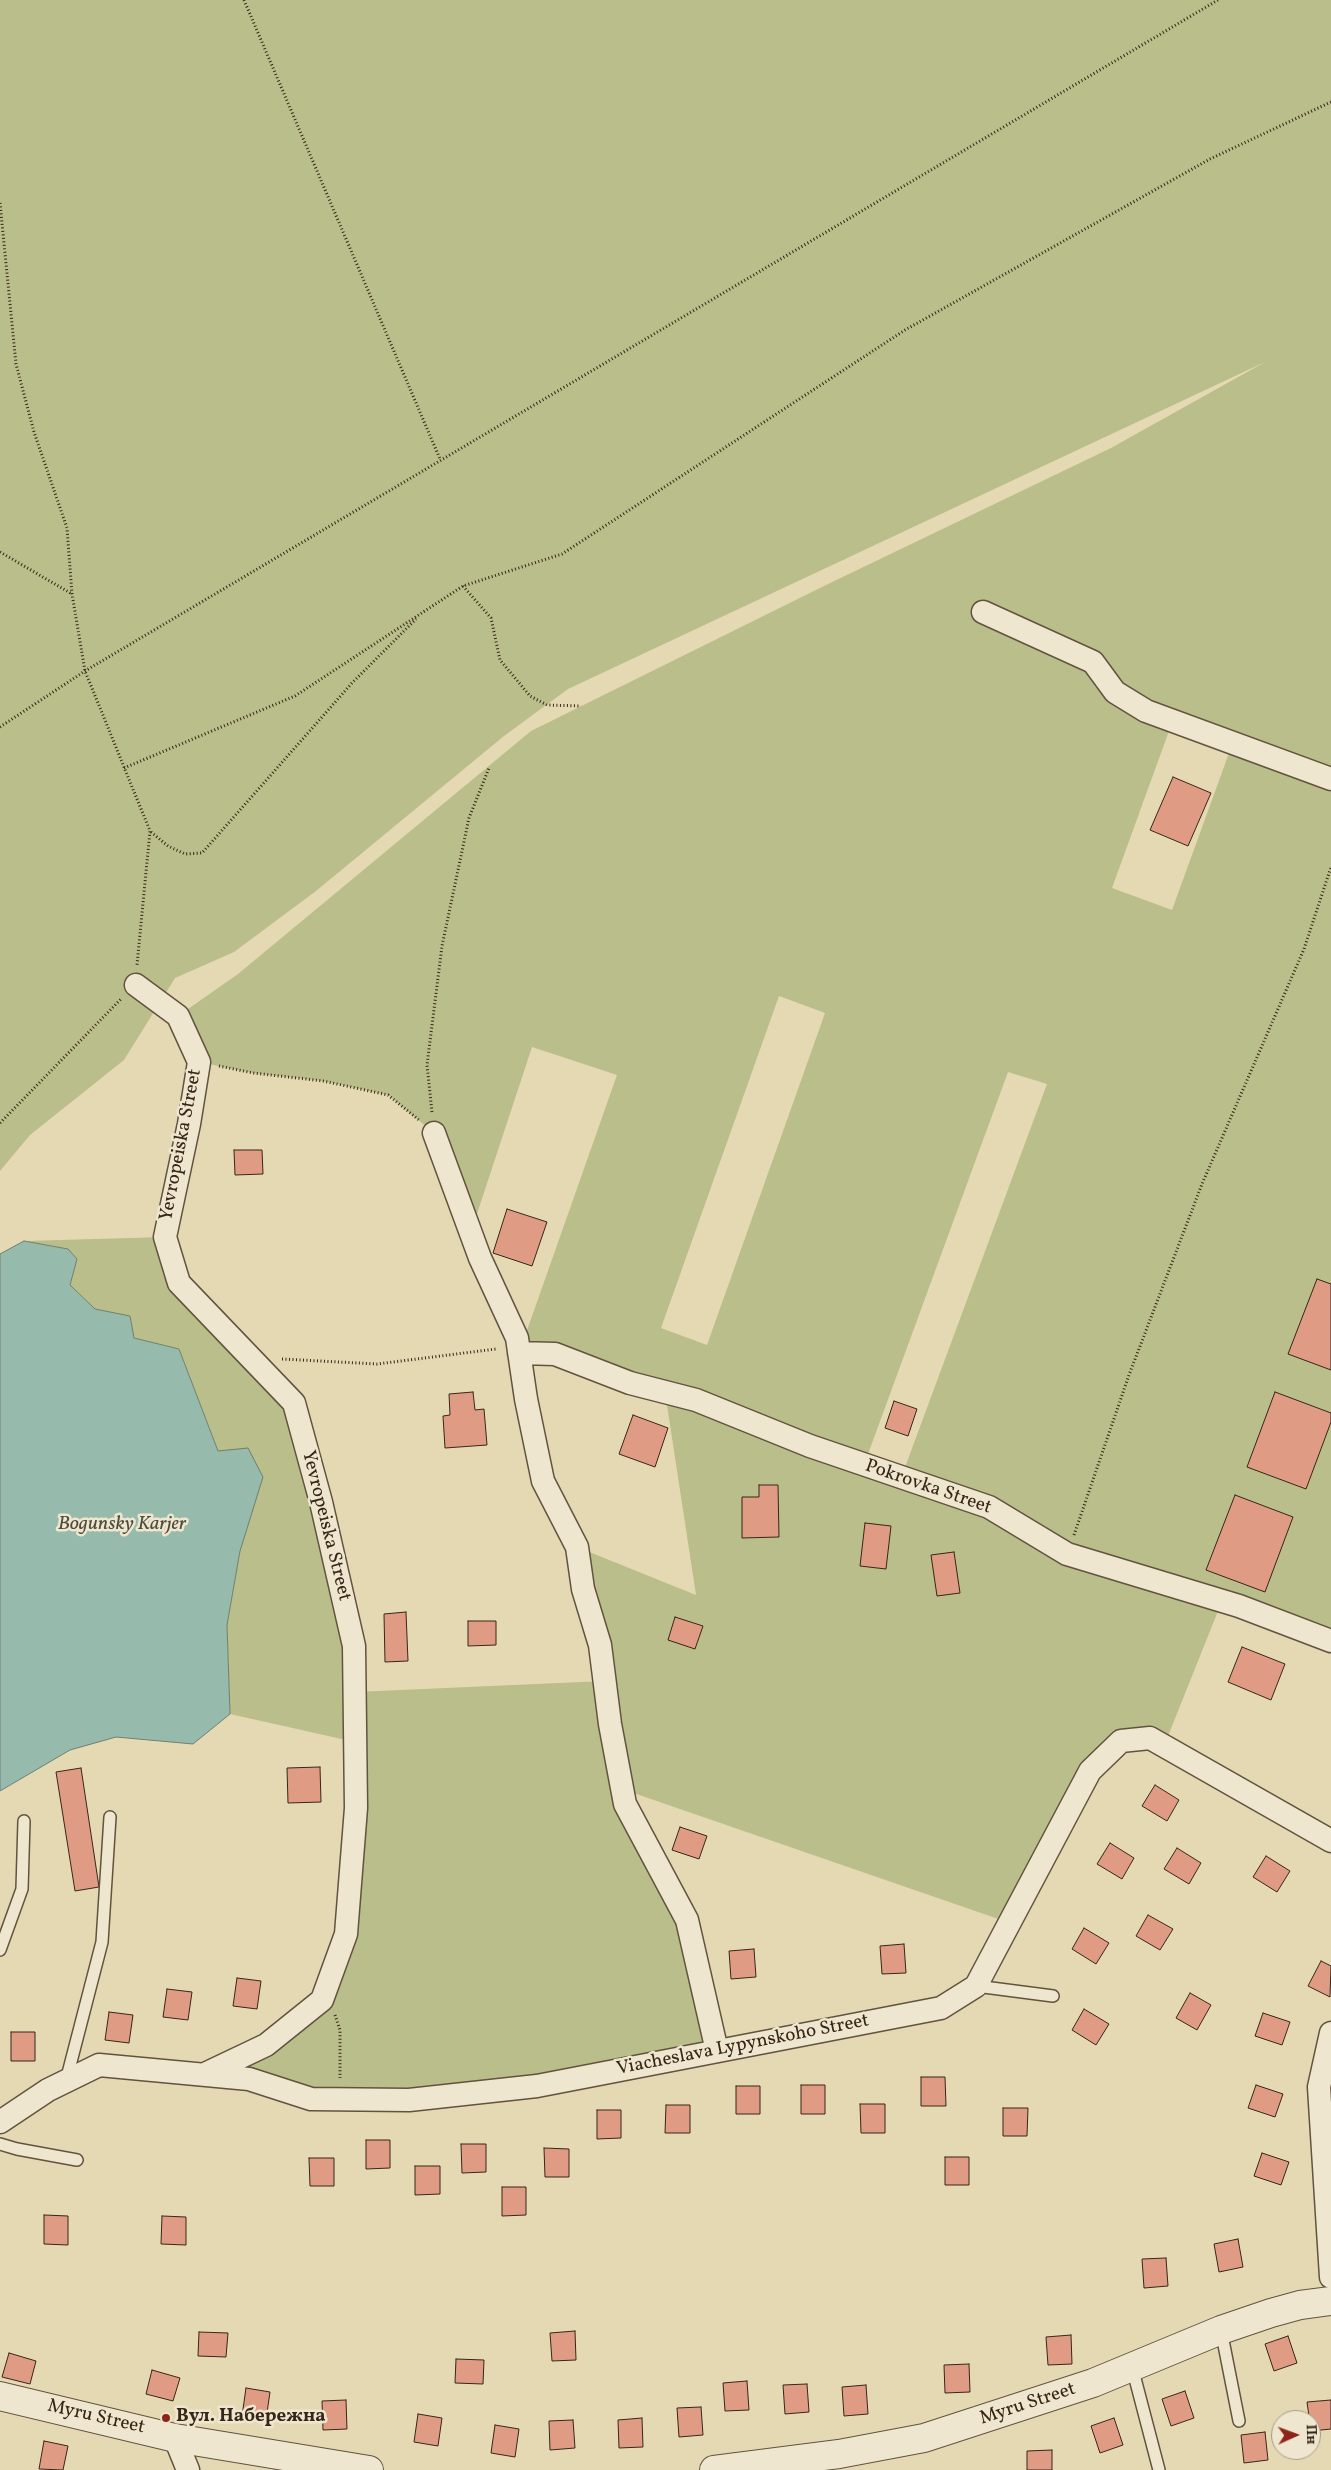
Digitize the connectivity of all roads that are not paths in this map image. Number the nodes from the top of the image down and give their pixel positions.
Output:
1 (983, 612) dead end
2 (1331, 779) edge
3 (136, 985) road end
4 (434, 1133) road end
5 (519, 1353) junction
6 (1331, 1641) edge
7 (110, 1818) dead end
8 (24, 1821) dead end
9 (1331, 1841) edge
10 (0, 1950) edge
11 (976, 1986) junction
12 (1053, 1996) dead end
13 (1331, 2033) edge
14 (717, 2051) junction
15 (204, 2075) junction
16 (66, 2081) junction
17 (0, 2122) edge
18 (0, 2144) edge
19 (77, 2160) dead end
20 (1331, 2277) edge
21 (1331, 2301) edge
22 (1221, 2330) junction
23 (1132, 2367) junction
24 (0, 2396) edge
25 (1239, 2421) dead end
26 (175, 2438) junction
27 (188, 2470) edge
28 (369, 2470) edge
29 (714, 2470) edge
30 (1159, 2470) edge

1 - 2 street
3 - 15 street, Yevropeiska Street
4 - 5 street
5 - 6 street, Pokrovka Street
5 - 14 street
7 - 16 lane
8 - 10 lane
9 - 11 street
11 - 12 lane
11 - 14 street, Viacheslava Lypynskoho Street
13 - 20 street
14 - 15 street, Viacheslava Lypynskoho Street
15 - 16 street, Viacheslava Lypynskoho Street
16 - 17 street, Viacheslava Lypynskoho Street
18 - 19 lane
21 - 22 street, Myru Street
22 - 23 street, Myru Street
22 - 25 lane
23 - 29 street, Myru Street
23 - 30 lane
24 - 26 street, Myru Street
26 - 27 street
26 - 28 street, Myru Street

